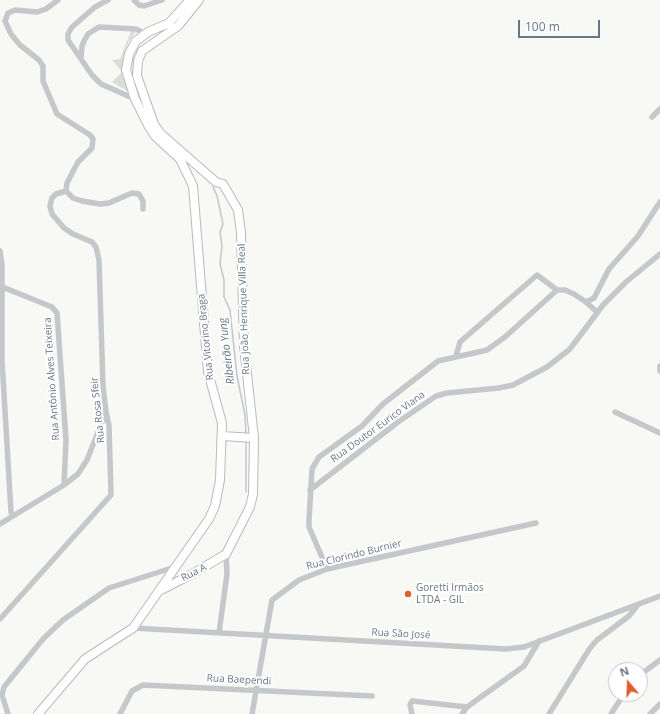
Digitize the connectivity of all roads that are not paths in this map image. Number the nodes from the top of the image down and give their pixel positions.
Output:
1 (58, 0) edge
2 (108, 0) edge
3 (134, 0) edge
4 (162, 0) edge
5 (190, 0) edge
6 (199, 0) edge
7 (142, 36) junction
8 (142, 51) junction
9 (81, 57) junction
10 (135, 99) junction
11 (660, 109) edge
12 (652, 117) dead end
13 (66, 191) junction
14 (660, 202) edge
15 (143, 209) dead end
16 (0, 250) edge
17 (660, 254) edge
18 (1, 287) edge
19 (557, 290) junction
20 (594, 298) junction
21 (586, 302) junction
22 (603, 305) junction
23 (597, 312) junction
24 (456, 356) junction
25 (660, 366) edge
26 (660, 371) edge
27 (106, 412) junction
28 (615, 412) dead end
29 (660, 433) edge
30 (222, 436) junction
31 (249, 438) junction
32 (64, 485) junction
33 (310, 490) junction
34 (13, 516) junction
35 (536, 523) dead end
36 (0, 524) edge
37 (226, 554) junction
38 (216, 561) junction
39 (227, 567) junction
40 (176, 568) junction
41 (327, 569) junction
42 (163, 571) junction
43 (180, 580) junction
44 (166, 582) junction
45 (161, 590) junction
46 (660, 596) edge
47 (638, 605) junction
48 (0, 619) edge
49 (133, 628) junction
50 (219, 633) junction
51 (265, 636) junction
52 (539, 641) junction
53 (660, 660) edge
54 (648, 669) edge
55 (256, 691) junction
56 (372, 696) dead end
57 (50, 699) junction
58 (619, 702) edge
59 (660, 704) edge
60 (467, 707) junction
61 (8, 714) edge
62 (38, 714) edge
63 (45, 714) edge
64 (120, 714) edge
65 (252, 714) edge
66 (412, 714) edge
67 (462, 714) edge
68 (549, 714) edge
69 (611, 714) edge
70 (650, 714) edge

1 - 13 street
2 - 9 street
3 - 4 street
5 - 7 main road
6 - 8 main road
7 - 8 main road, Rua João Henrique Villa Real
7 - 9 street
7 - 10 main road, Rua Vitorino Braga
8 - 31 main road, Rua João Henrique Villa Real
9 - 10 street
10 - 30 main road, Rua Vitorino Braga
11 - 12 street
13 - 15 street
13 - 27 street, Rua Rosa Sfeir
14 - 20 street
16 - 18 street
17 - 22 street, Rua Doutor Eurico Viana
18 - 32 street, Rua Antônio Alves Teixeira
18 - 34 street
19 - 21 street
19 - 24 street
19 - 24 street
20 - 21 street
20 - 22 street
21 - 23 street
22 - 23 street, Rua Doutor Eurico Viana
23 - 33 street, Rua Doutor Eurico Viana
24 - 33 street
25 - 26 street
27 - 32 street
27 - 48 street, Rua Rosa Sfeir
28 - 29 street
30 - 31 main road
30 - 40 main road, Rua Vitorino Braga
31 - 37 main road, Rua João Henrique Villa Real
32 - 34 street
33 - 41 street
34 - 36 street
35 - 41 street, Rua Clorindo Burnier
37 - 38 main road, Rua A
37 - 39 street, Rua João Henrique Villa Real
38 - 39 street
38 - 43 main road, Rua A
39 - 50 street, Rua João Henrique Villa Real
40 - 42 street
40 - 43 main road
40 - 44 main road, Rua Vitorino Braga
41 - 51 street, Rua Clorindo Burnier
42 - 44 main road
42 - 61 street
43 - 45 main road, Rua A
44 - 45 main road, Rua Vitorino Braga
45 - 49 main road, Rua Vitorino Braga
46 - 47 street, Rua São José
47 - 52 street, Rua São José
47 - 68 street
49 - 50 street, Rua São José
49 - 57 main road, Rua Vitorino Braga
50 - 51 street, Rua São José
51 - 52 street, Rua São José
51 - 55 street, Rua Clorindo Burnier
52 - 60 street
53 - 54 street
55 - 56 street, Rua Baependi
55 - 64 street, Rua Baependi
55 - 65 street, Rua Clorindo Burnier
57 - 62 main road, Rua Vitorino Braga
57 - 63 main road
58 - 69 street
59 - 70 street
60 - 66 street
60 - 67 street

